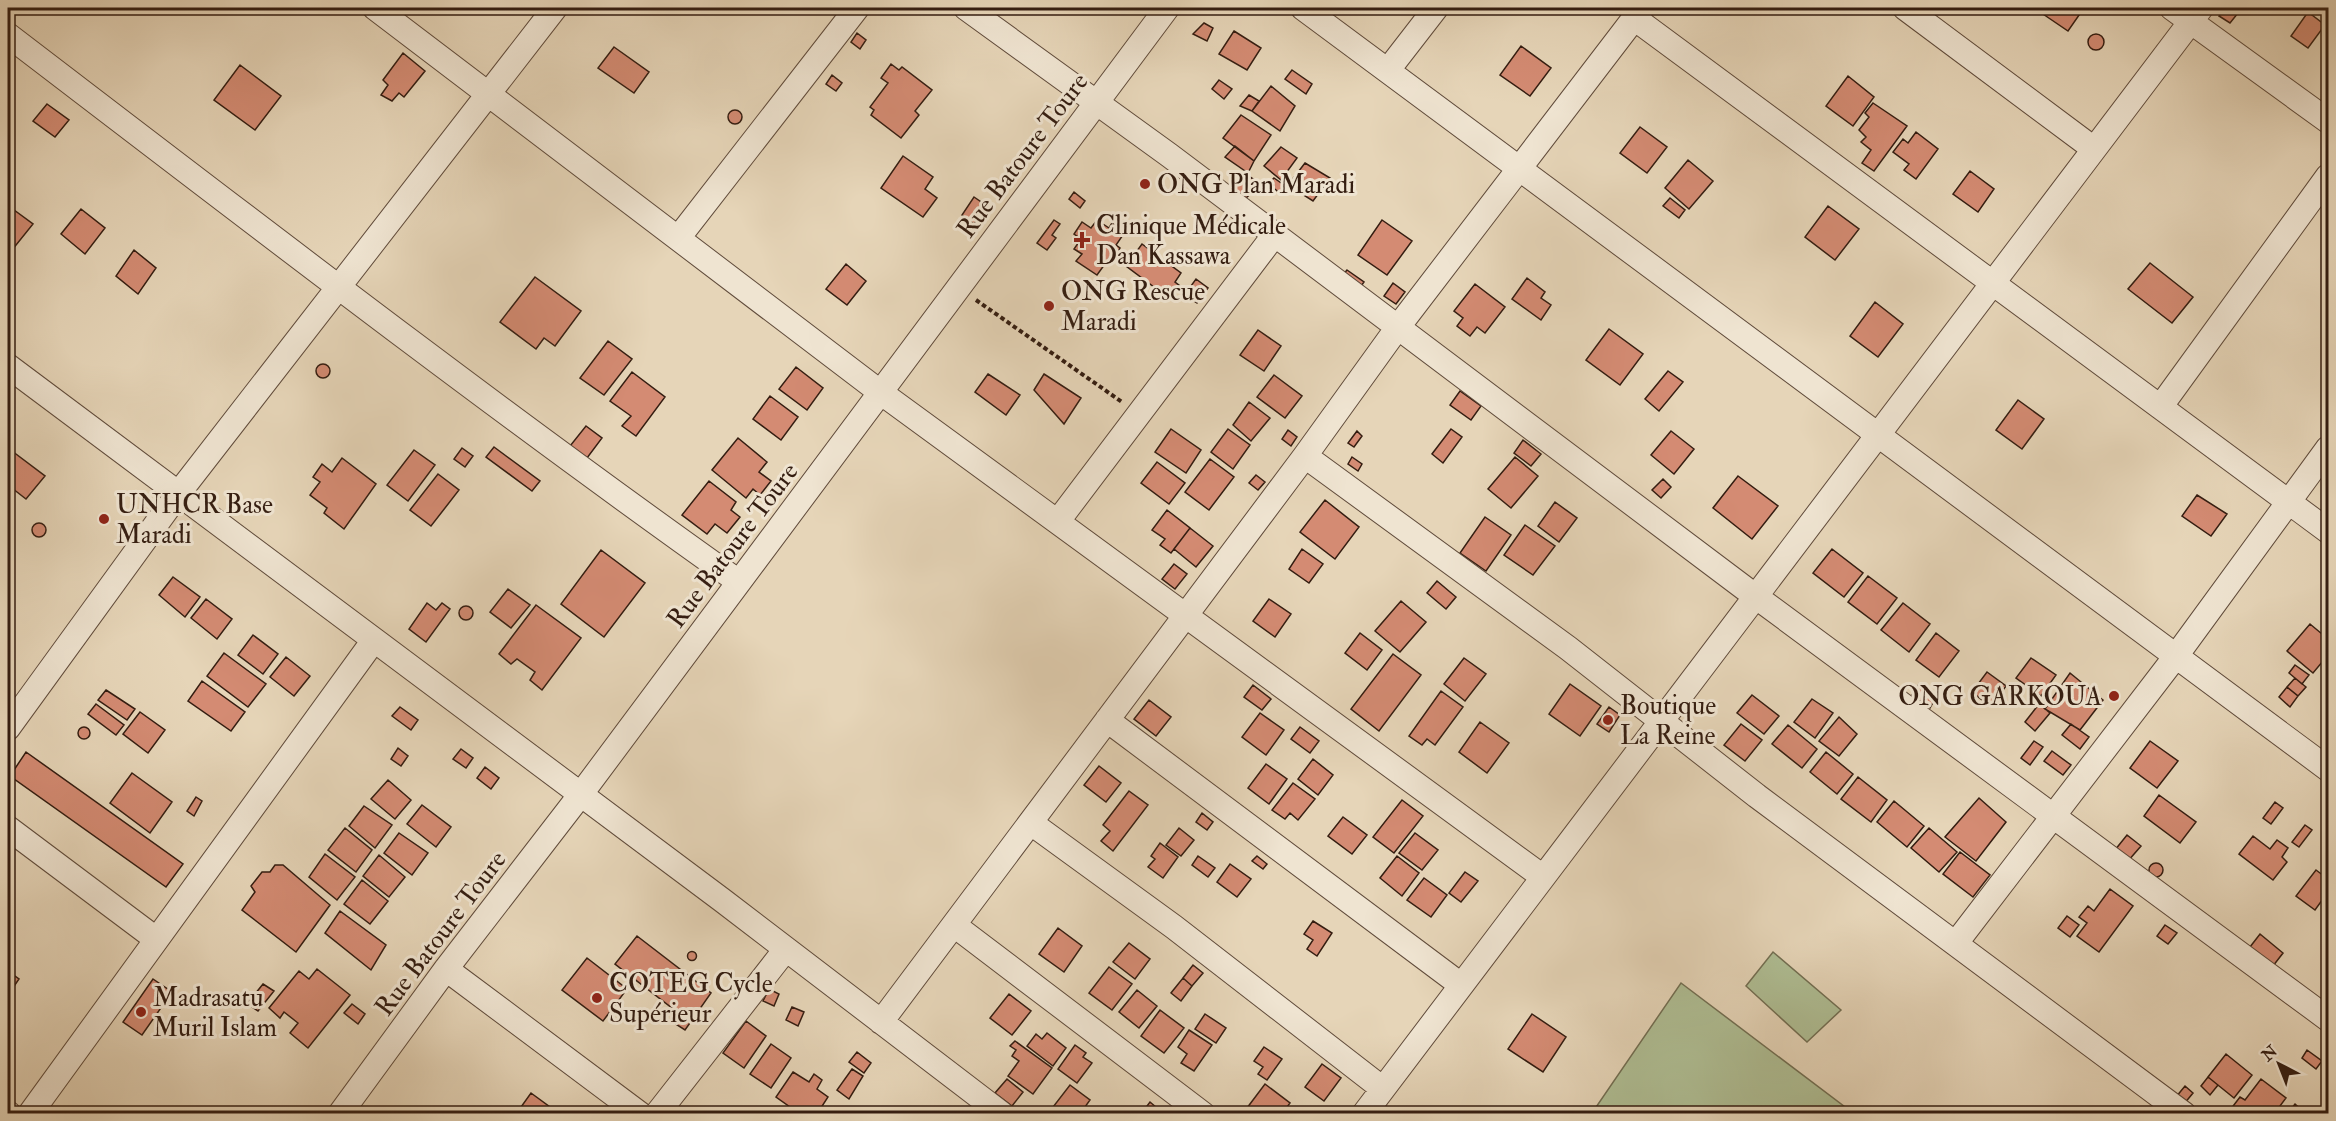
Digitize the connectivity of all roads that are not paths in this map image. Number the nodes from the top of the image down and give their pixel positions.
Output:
1 (375, 8) edge
2 (555, 8) edge
3 (857, 8) edge
4 (966, 8) edge
5 (1167, 8) edge
6 (1303, 8) edge
7 (1436, 8) edge
8 (1905, 8) edge
9 (2188, 12) edge
10 (1638, 13) edge
11 (8, 35) edge
12 (1388, 70) junction
13 (489, 92) junction
14 (1096, 103) junction
15 (2328, 121) edge
16 (2094, 149) junction
17 (1519, 168) junction
18 (2328, 176) edge
19 (1275, 234) junction
20 (678, 237) junction
21 (1993, 283) junction
22 (338, 288) junction
23 (1398, 327) junction
24 (8, 366) edge
25 (880, 392) junction
26 (2161, 406) junction
27 (1878, 434) junction
28 (2328, 448) edge
29 (1305, 456) junction
30 (178, 494) junction
31 (2289, 502) junction
32 (1059, 521) junction
33 (2328, 531) edge
34 (739, 582) junction
35 (1755, 596) junction
36 (1186, 616) junction
37 (374, 640) junction
38 (2176, 656) junction
39 (1107, 720) junction
40 (1662, 720) junction
41 (8, 728) edge
42 (2328, 769) edge
43 (581, 794) junction
44 (2054, 815) junction
45 (1031, 823) junction
46 (8, 828) edge
47 (1543, 877) junction
48 (954, 925) junction
49 (156, 939) junction
50 (1956, 943) junction
51 (786, 949) junction
52 (446, 969) junction
53 (1461, 984) junction
54 (2328, 1019) edge
55 (881, 1022) junction
56 (1383, 1089) junction
57 (30, 1113) edge
58 (340, 1113) edge
59 (640, 1113) edge
60 (657, 1113) edge
61 (1002, 1113) edge
62 (1203, 1113) edge
63 (1364, 1113) edge
64 (2184, 1113) edge

1 - 13 street
2 - 13 street
3 - 20 street
4 - 14 street
5 - 14 street, Rue Batoure Toure
6 - 12 street
7 - 12 street
8 - 16 street
9 - 15 street
9 - 16 street
10 - 17 street
10 - 21 street
11 - 22 street
12 - 17 street
13 - 20 street
13 - 22 street
14 - 19 street
14 - 25 street, Rue Batoure Toure
16 - 21 street
17 - 23 street
17 - 27 street
18 - 26 street
19 - 23 street
19 - 32 street
20 - 25 street
21 - 26 street
21 - 27 street
22 - 30 street
22 - 34 street
23 - 29 street
23 - 35 street
24 - 30 street
25 - 32 street
25 - 34 street, Rue Batoure Toure
26 - 31 street
27 - 35 street
27 - 38 street
28 - 31 street
29 - 36 street
29 - 40 street
30 - 37 street
30 - 41 street
31 - 33 street
31 - 38 street
32 - 36 street
34 - 43 street, Rue Batoure Toure
35 - 40 street
35 - 44 street
36 - 39 street
36 - 47 street
37 - 43 street
37 - 49 street
38 - 42 street
38 - 44 street
39 - 45 street
39 - 53 street
40 - 47 street
40 - 50 street
43 - 51 street
43 - 52 street, Rue Batoure Toure
44 - 50 street
44 - 54 street
45 - 48 street
45 - 56 street
46 - 49 street
47 - 53 street
48 - 55 street
48 - 62 street
49 - 57 street
50 - 64 street
51 - 55 street
51 - 60 street
52 - 58 street, Rue Batoure Toure
52 - 59 street
53 - 56 street
55 - 61 street
56 - 63 street

